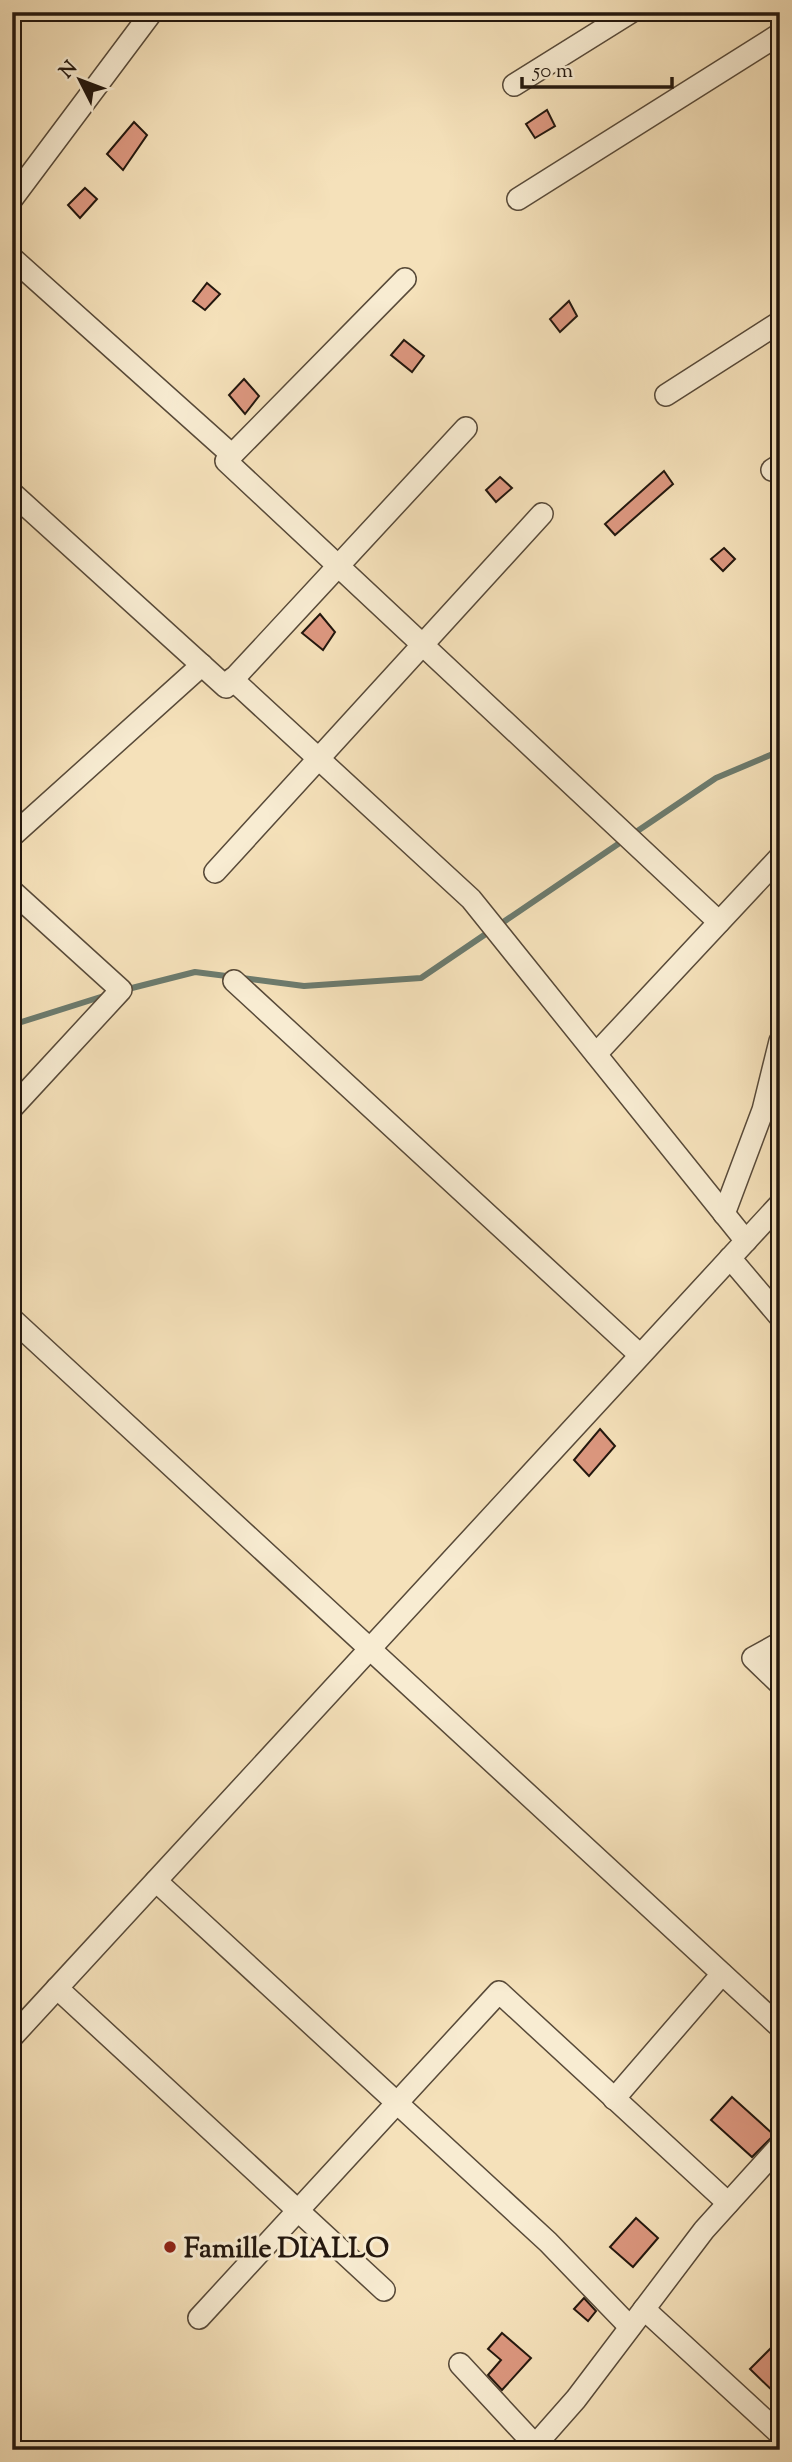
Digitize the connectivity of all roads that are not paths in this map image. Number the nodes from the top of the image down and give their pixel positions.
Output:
1 (152, 12) edge
2 (631, 12) edge
3 (780, 34) edge
4 (514, 85) dead end
5 (12, 199) edge
6 (517, 199) dead end
7 (12, 258) edge
8 (405, 279) dead end
9 (780, 322) edge
10 (666, 395) dead end
11 (466, 428) dead end
12 (232, 455) junction
13 (12, 493) edge
14 (542, 514) dead end
15 (337, 566) junction
16 (422, 645) junction
17 (202, 665) junction
18 (232, 679) junction
19 (318, 759) junction
20 (12, 836) edge
21 (780, 857) edge
22 (215, 872) dead end
23 (12, 891) edge
24 (719, 922) junction
25 (234, 981) dead end
26 (780, 1041) edge
27 (596, 1054) junction
28 (12, 1108) edge
29 (780, 1204) edge
30 (724, 1214) junction
31 (746, 1241) junction
32 (730, 1258) junction
33 (780, 1317) edge
34 (12, 1320) edge
35 (640, 1355) junction
36 (780, 1643) edge
37 (370, 1649) junction
38 (780, 1684) edge
39 (156, 1881) junction
40 (722, 1974) junction
41 (57, 1988) junction
42 (780, 2027) edge
43 (12, 2037) edge
44 (614, 2099) junction
45 (397, 2103) junction
46 (780, 2146) edge
47 (728, 2203) junction
48 (298, 2211) junction
49 (384, 2290) dead end
50 (644, 2309) junction
51 (199, 2318) dead end
52 (630, 2327) junction
53 (460, 2364) dead end
54 (780, 2434) edge
55 (533, 2448) edge

1 - 5 street
2 - 4 street
3 - 6 street
7 - 12 street
8 - 12 street
9 - 10 street
11 - 15 street
12 - 15 street
13 - 17 street
14 - 16 street
15 - 16 street
15 - 18 street
16 - 19 street
16 - 24 street
17 - 18 street
17 - 20 street
18 - 19 street
19 - 22 street
19 - 27 street
21 - 24 street
23 - 28 street
24 - 27 street
25 - 35 street
26 - 30 street
27 - 30 street
29 - 31 street
30 - 31 street
31 - 32 street
32 - 33 street
32 - 35 street
34 - 37 street
35 - 37 street
36 - 38 street
37 - 39 street
37 - 40 street
39 - 41 street
39 - 45 street
40 - 42 street
40 - 44 street
41 - 43 street
41 - 48 street
44 - 45 street
44 - 47 street
45 - 48 street
45 - 52 street
46 - 47 street
47 - 50 street
48 - 49 street
48 - 51 street
50 - 52 street
50 - 54 street
52 - 55 street
53 - 55 street

